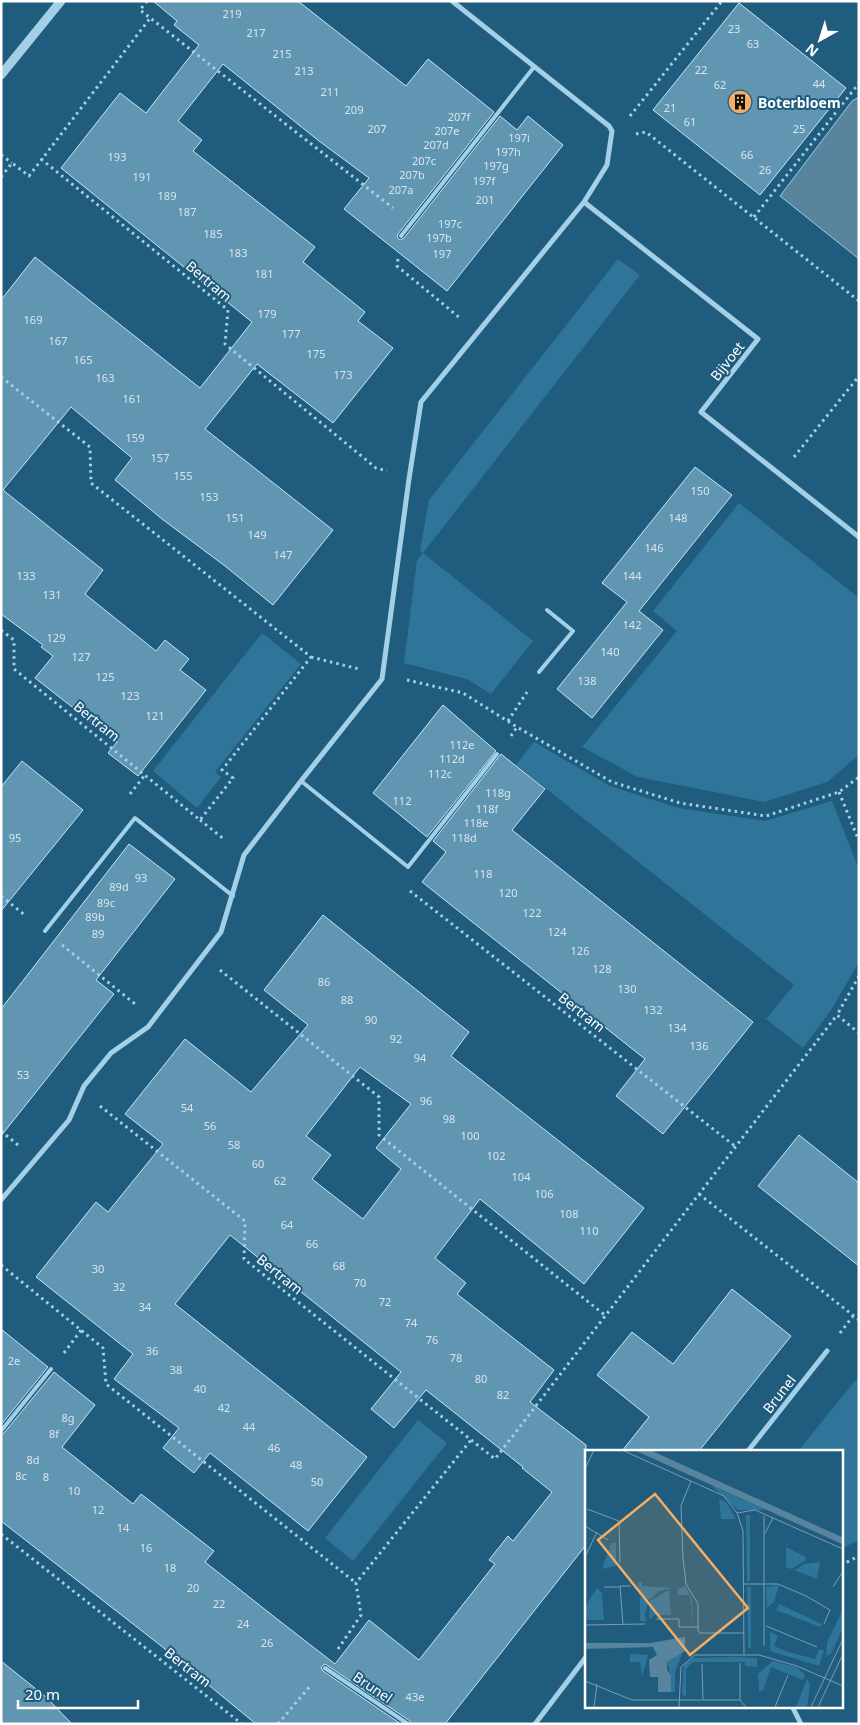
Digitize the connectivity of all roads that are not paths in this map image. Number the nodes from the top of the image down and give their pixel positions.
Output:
1 (60, 1) edge
2 (452, 1) edge
3 (534, 67) junction
4 (1, 75) edge
5 (584, 202) junction
6 (400, 236) road end
7 (859, 537) edge
8 (547, 610) dead end
9 (540, 672) road end
10 (497, 754) road end
11 (301, 781) junction
12 (233, 896) junction
13 (45, 931) road end
14 (1, 1200) edge
15 (827, 1351) dead end
16 (51, 1369) dead end
17 (1, 1431) edge
18 (749, 1450) edge
19 (585, 1658) edge
20 (325, 1668) dead end
21 (793, 1708) edge
22 (408, 1724) edge
23 (535, 1724) edge
24 (801, 1724) edge

1 - 4 street
2 - 3 street
3 - 5 street
3 - 6 lane
5 - 7 street, Bijvoet
5 - 11 street
8 - 9 lane
10 - 11 lane
11 - 12 street
12 - 13 lane
12 - 14 street
15 - 18 street, Brunel
16 - 17 lane
19 - 23 street
20 - 22 lane, Brunel
21 - 24 street

